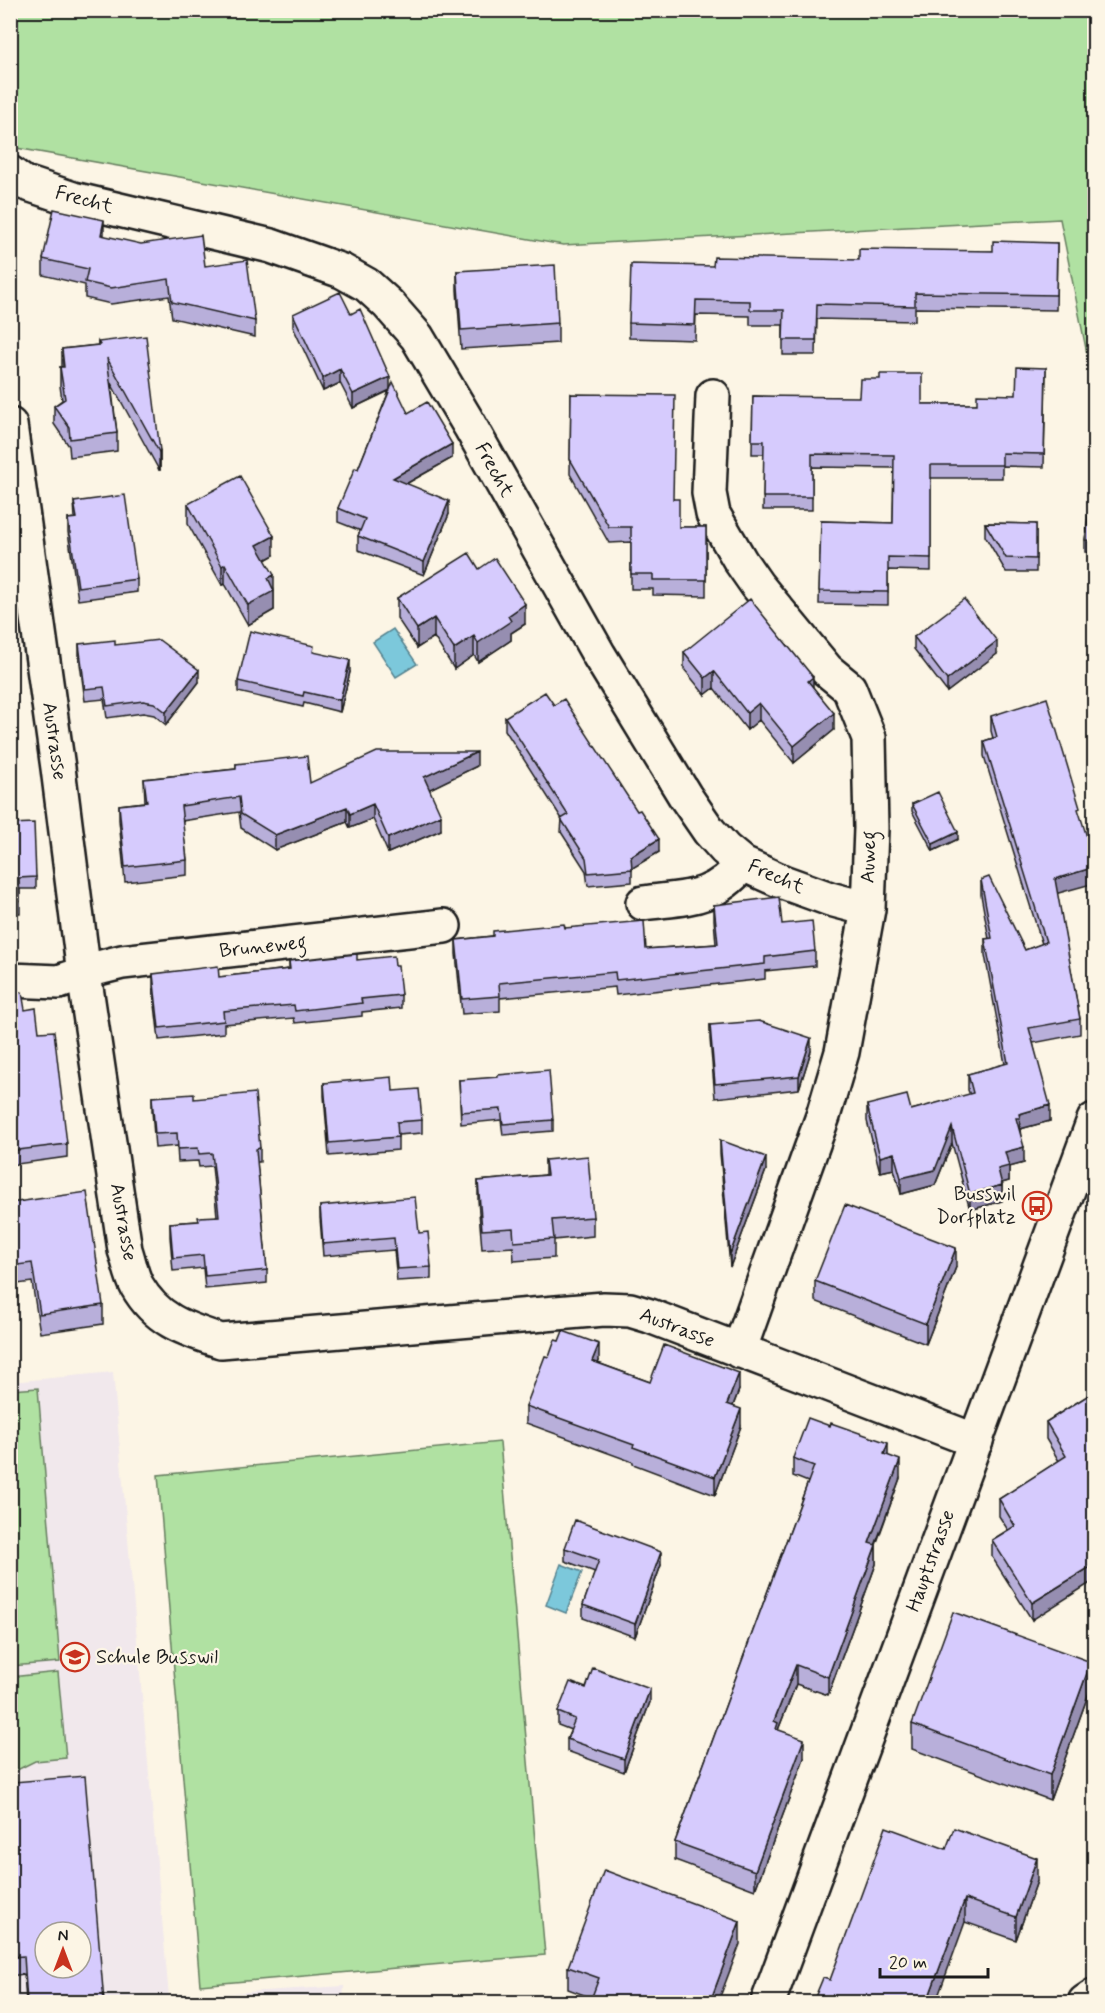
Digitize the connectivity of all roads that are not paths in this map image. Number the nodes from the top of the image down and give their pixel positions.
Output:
1 (10, 173) edge
2 (713, 396) dead end
3 (10, 425) edge
4 (743, 864) junction
5 (643, 903) dead end
6 (868, 909) junction
7 (444, 926) dead end
8 (84, 974) junction
9 (10, 980) edge
10 (1095, 1120) edge
11 (739, 1351) junction
12 (976, 1441) junction
13 (1095, 1996) edge
14 (768, 2002) edge
15 (1085, 2002) edge

1 - 4 street, Frecht
2 - 6 street, Auweg
3 - 8 street, Austrasse
4 - 5 street
4 - 6 street, Frecht
6 - 11 street, Auweg
7 - 8 street, Bruneweg
8 - 9 street, Bruneweg
8 - 11 street, Austrasse
10 - 12 street, Hauptstrasse
11 - 12 street, Austrasse
12 - 14 street, Hauptstrasse
13 - 15 street

